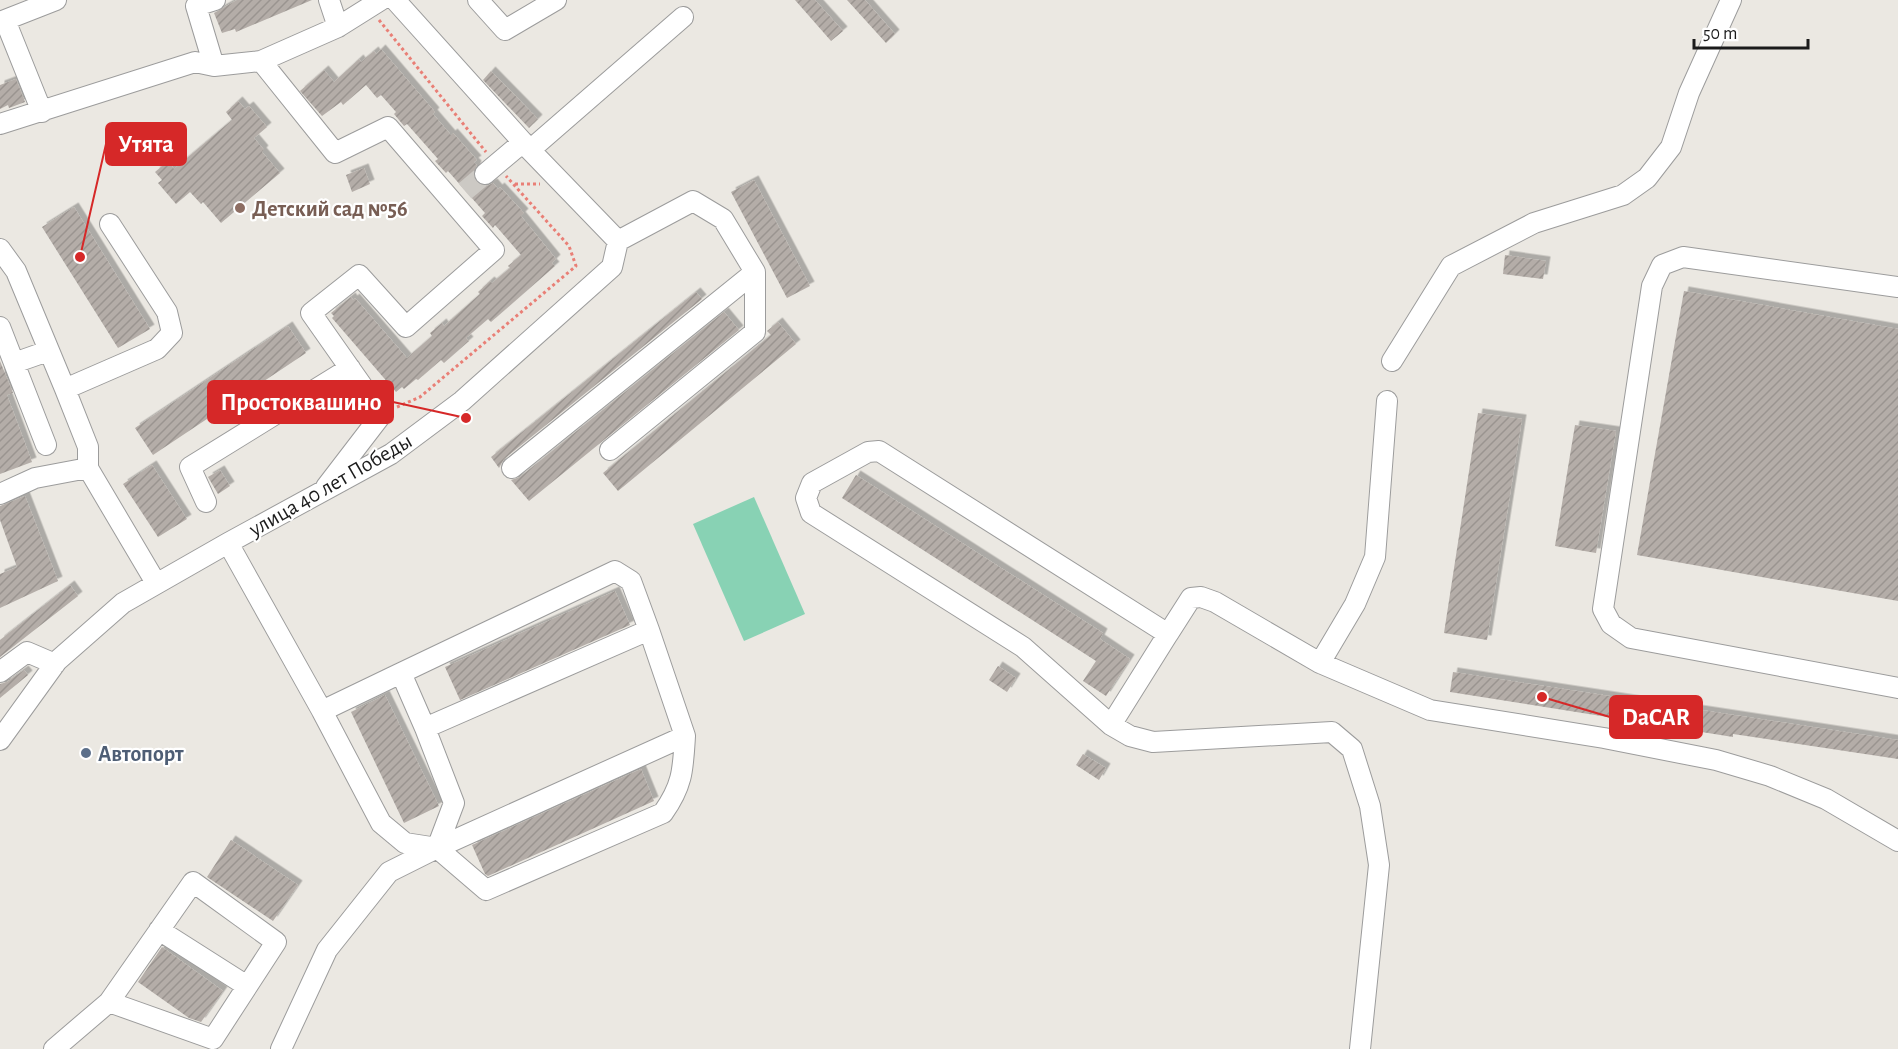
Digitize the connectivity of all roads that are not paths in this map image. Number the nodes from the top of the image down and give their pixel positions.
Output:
1 (57, 0) edge
2 (215, 0) edge
3 (329, 0) edge
4 (381, 0) edge
5 (395, 0) edge
6 (478, 0) edge
7 (556, 0) edge
8 (1731, 0) edge
9 (195, 3) edge
10 (682, 17) dead end
11 (338, 27) junction
12 (261, 61) junction
13 (214, 66) junction
14 (42, 112) junction
15 (0, 124) edge
16 (526, 146) junction
17 (485, 174) tunnel mouth
18 (110, 224) dead end
19 (618, 241) junction
20 (0, 249) edge
21 (755, 272) junction
22 (1898, 287) edge
23 (0, 327) edge
24 (48, 351) junction
25 (1392, 361) dead end
26 (14, 363) junction
27 (350, 368) junction
28 (65, 389) junction
29 (1387, 401) dead end
30 (46, 445) dead end
31 (610, 450) dead end
32 (88, 468) junction
33 (512, 468) dead end
34 (0, 494) edge
35 (320, 494) junction
36 (206, 502) dead end
37 (228, 543) junction
38 (156, 583) junction
39 (649, 630) junction
40 (1167, 634) junction
41 (1320, 663) junction
42 (55, 664) junction
43 (0, 672) edge
44 (401, 673) junction
45 (1898, 688) edge
46 (322, 711) junction
47 (1111, 725) junction
48 (424, 728) junction
49 (685, 736) junction
50 (0, 740) edge
51 (1898, 841) edge
52 (437, 848) junction
53 (159, 930) junction
54 (247, 986) junction
55 (109, 1002) junction
56 (54, 1049) edge
57 (281, 1049) edge
58 (1360, 1049) edge

1 - 14 street
2 - 9 street
3 - 11 street
4 - 11 street
5 - 16 street
6 - 7 street
8 - 25 street
9 - 13 street
10 - 16 street
11 - 12 street
12 - 13 street
12 - 27 street
13 - 14 street
14 - 15 street
16 - 17 street
16 - 19 street
18 - 28 street
19 - 21 street
19 - 35 street, улица 40 лет Победы
20 - 24 street
21 - 31 street
21 - 33 street
22 - 45 street
23 - 26 street
24 - 26 street
24 - 28 street
26 - 30 street
27 - 35 street
27 - 36 street
28 - 32 street
29 - 41 street
32 - 34 street
32 - 38 street
35 - 37 street, улица 40 лет Победы
37 - 38 street, улица 40 лет Победы
37 - 46 street
38 - 42 street, улица 40 лет Победы
39 - 44 street
39 - 48 street
39 - 49 street
40 - 41 street
40 - 47 street
40 - 47 street
41 - 51 street
42 - 43 street
42 - 50 street, улица 40 лет Победы
44 - 46 street
44 - 48 street
46 - 52 street
47 - 58 street
48 - 52 street
49 - 52 street
49 - 52 street
52 - 57 street
53 - 54 street
53 - 54 street
53 - 55 street
54 - 55 street
55 - 56 street

